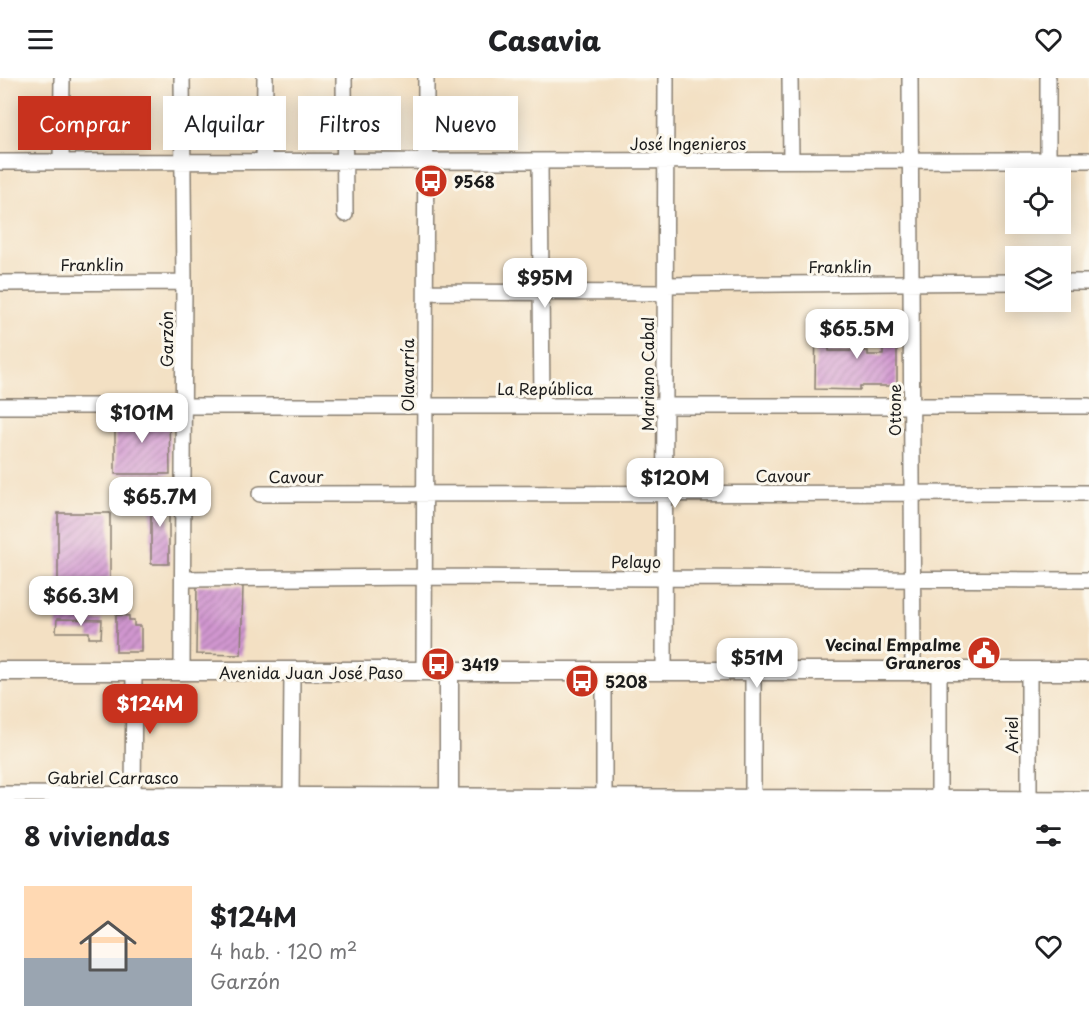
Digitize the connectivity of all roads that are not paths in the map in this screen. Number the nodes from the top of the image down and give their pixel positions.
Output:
1 (62, 78) edge
2 (182, 78) edge
3 (265, 78) edge
4 (344, 78) edge
5 (426, 78) edge
6 (666, 78) edge
7 (790, 78) edge
8 (910, 78) edge
9 (1048, 78) edge
10 (791, 160) junction
11 (910, 160) junction
12 (1048, 160) junction
13 (1089, 160) edge
14 (264, 161) junction
15 (345, 161) junction
16 (426, 161) junction
17 (540, 161) junction
18 (666, 161) junction
19 (0, 162) edge
20 (61, 162) junction
21 (183, 162) junction
22 (345, 214) dead end
23 (184, 282) junction
24 (1005, 282) edge
25 (1071, 282) edge
26 (1089, 282) edge
27 (0, 283) edge
28 (911, 283) junction
29 (665, 289) junction
30 (426, 292) junction
31 (542, 292) junction
32 (0, 406) edge
33 (183, 406) junction
34 (425, 406) junction
35 (542, 406) junction
36 (665, 406) junction
37 (912, 406) junction
38 (1089, 406) edge
39 (665, 492) junction
40 (1089, 493) edge
41 (260, 494) dead end
42 (425, 494) junction
43 (912, 494) junction
44 (425, 577) junction
45 (183, 579) junction
46 (665, 579) junction
47 (913, 580) junction
48 (1089, 580) edge
49 (0, 671) edge
50 (134, 671) junction
51 (182, 671) junction
52 (449, 671) junction
53 (604, 671) junction
54 (664, 671) junction
55 (753, 671) junction
56 (913, 671) junction
57 (939, 671) junction
58 (1029, 671) junction
59 (1089, 671) edge
60 (292, 672) junction
61 (424, 672) junction
62 (0, 794) edge
63 (134, 797) edge
64 (291, 797) edge
65 (448, 798) edge
66 (604, 798) edge
67 (753, 798) edge
68 (1089, 798) edge
69 (939, 799) edge
70 (1029, 799) edge

1 - 20 street
2 - 21 street, Garzón
3 - 14 street
4 - 15 street
5 - 16 street, Olavarría
6 - 18 street, Mariano Cabal
7 - 10 street
8 - 11 street, Ottone
9 - 12 street
10 - 11 street, José Ingenieros
10 - 18 street, José Ingenieros
11 - 12 street, José Ingenieros
11 - 28 street, Ottone
12 - 13 street, José Ingenieros
14 - 15 street, José Ingenieros
14 - 21 street, José Ingenieros
15 - 16 street, José Ingenieros
15 - 22 street
16 - 17 street, José Ingenieros
16 - 30 street, Olavarría
17 - 18 street, José Ingenieros
17 - 31 street
18 - 29 street, Mariano Cabal
19 - 20 street, José Ingenieros
20 - 21 street, José Ingenieros
21 - 23 street, Garzón
23 - 27 street, Franklin
23 - 33 street, Garzón
24 - 28 street, Franklin
25 - 26 street
28 - 29 street, Franklin
28 - 37 street, Ottone
29 - 31 street, Franklin
29 - 36 street, Mariano Cabal
30 - 31 street, Franklin
30 - 34 street, Olavarría
31 - 35 street
32 - 33 street, La República
33 - 34 street, La República
33 - 45 street, Garzón
34 - 35 street, La República
34 - 42 street, Olavarría
35 - 36 street, La República
36 - 37 street, La República
36 - 39 street, Mariano Cabal
37 - 38 street, La República
37 - 43 street, Ottone
39 - 42 street, Cavour
39 - 43 street, Cavour
39 - 46 street, Mariano Cabal
40 - 43 street, Cavour
41 - 42 street, Cavour
42 - 44 street, Olavarría
43 - 47 street, Ottone
44 - 45 street, Pelayo
44 - 46 street, Pelayo
44 - 61 street, Olavarría
45 - 51 street, Garzón
46 - 47 street, Pelayo
46 - 54 street, Mariano Cabal
47 - 48 street, Pelayo
47 - 56 street, Ottone
49 - 50 main road, Avenida Juan José Paso
50 - 51 main road, Avenida Juan José Paso
50 - 63 street
51 - 60 main road, Avenida Juan José Paso
52 - 53 main road, Avenida Juan José Paso
52 - 61 main road, Avenida Juan José Paso
52 - 65 main road
53 - 54 main road, Avenida Juan José Paso
53 - 66 street
54 - 55 main road, Avenida Juan José Paso
55 - 56 main road, Avenida Juan José Paso
55 - 67 street
56 - 57 main road, Avenida Juan José Paso
57 - 58 main road, Avenida Juan José Paso
57 - 69 street
58 - 59 main road, Avenida Juan José Paso
58 - 70 street, Ariel
60 - 61 main road, Avenida Juan José Paso
60 - 64 street
62 - 63 street, Gabriel Carrasco
63 - 64 street, Gabriel Carrasco
64 - 65 street, Gabriel Carrasco
65 - 66 street, Gabriel Carrasco
66 - 67 street, Gabriel Carrasco
67 - 69 street, Gabriel Carrasco
68 - 70 street, Gabriel Carrasco
69 - 70 street, Gabriel Carrasco

